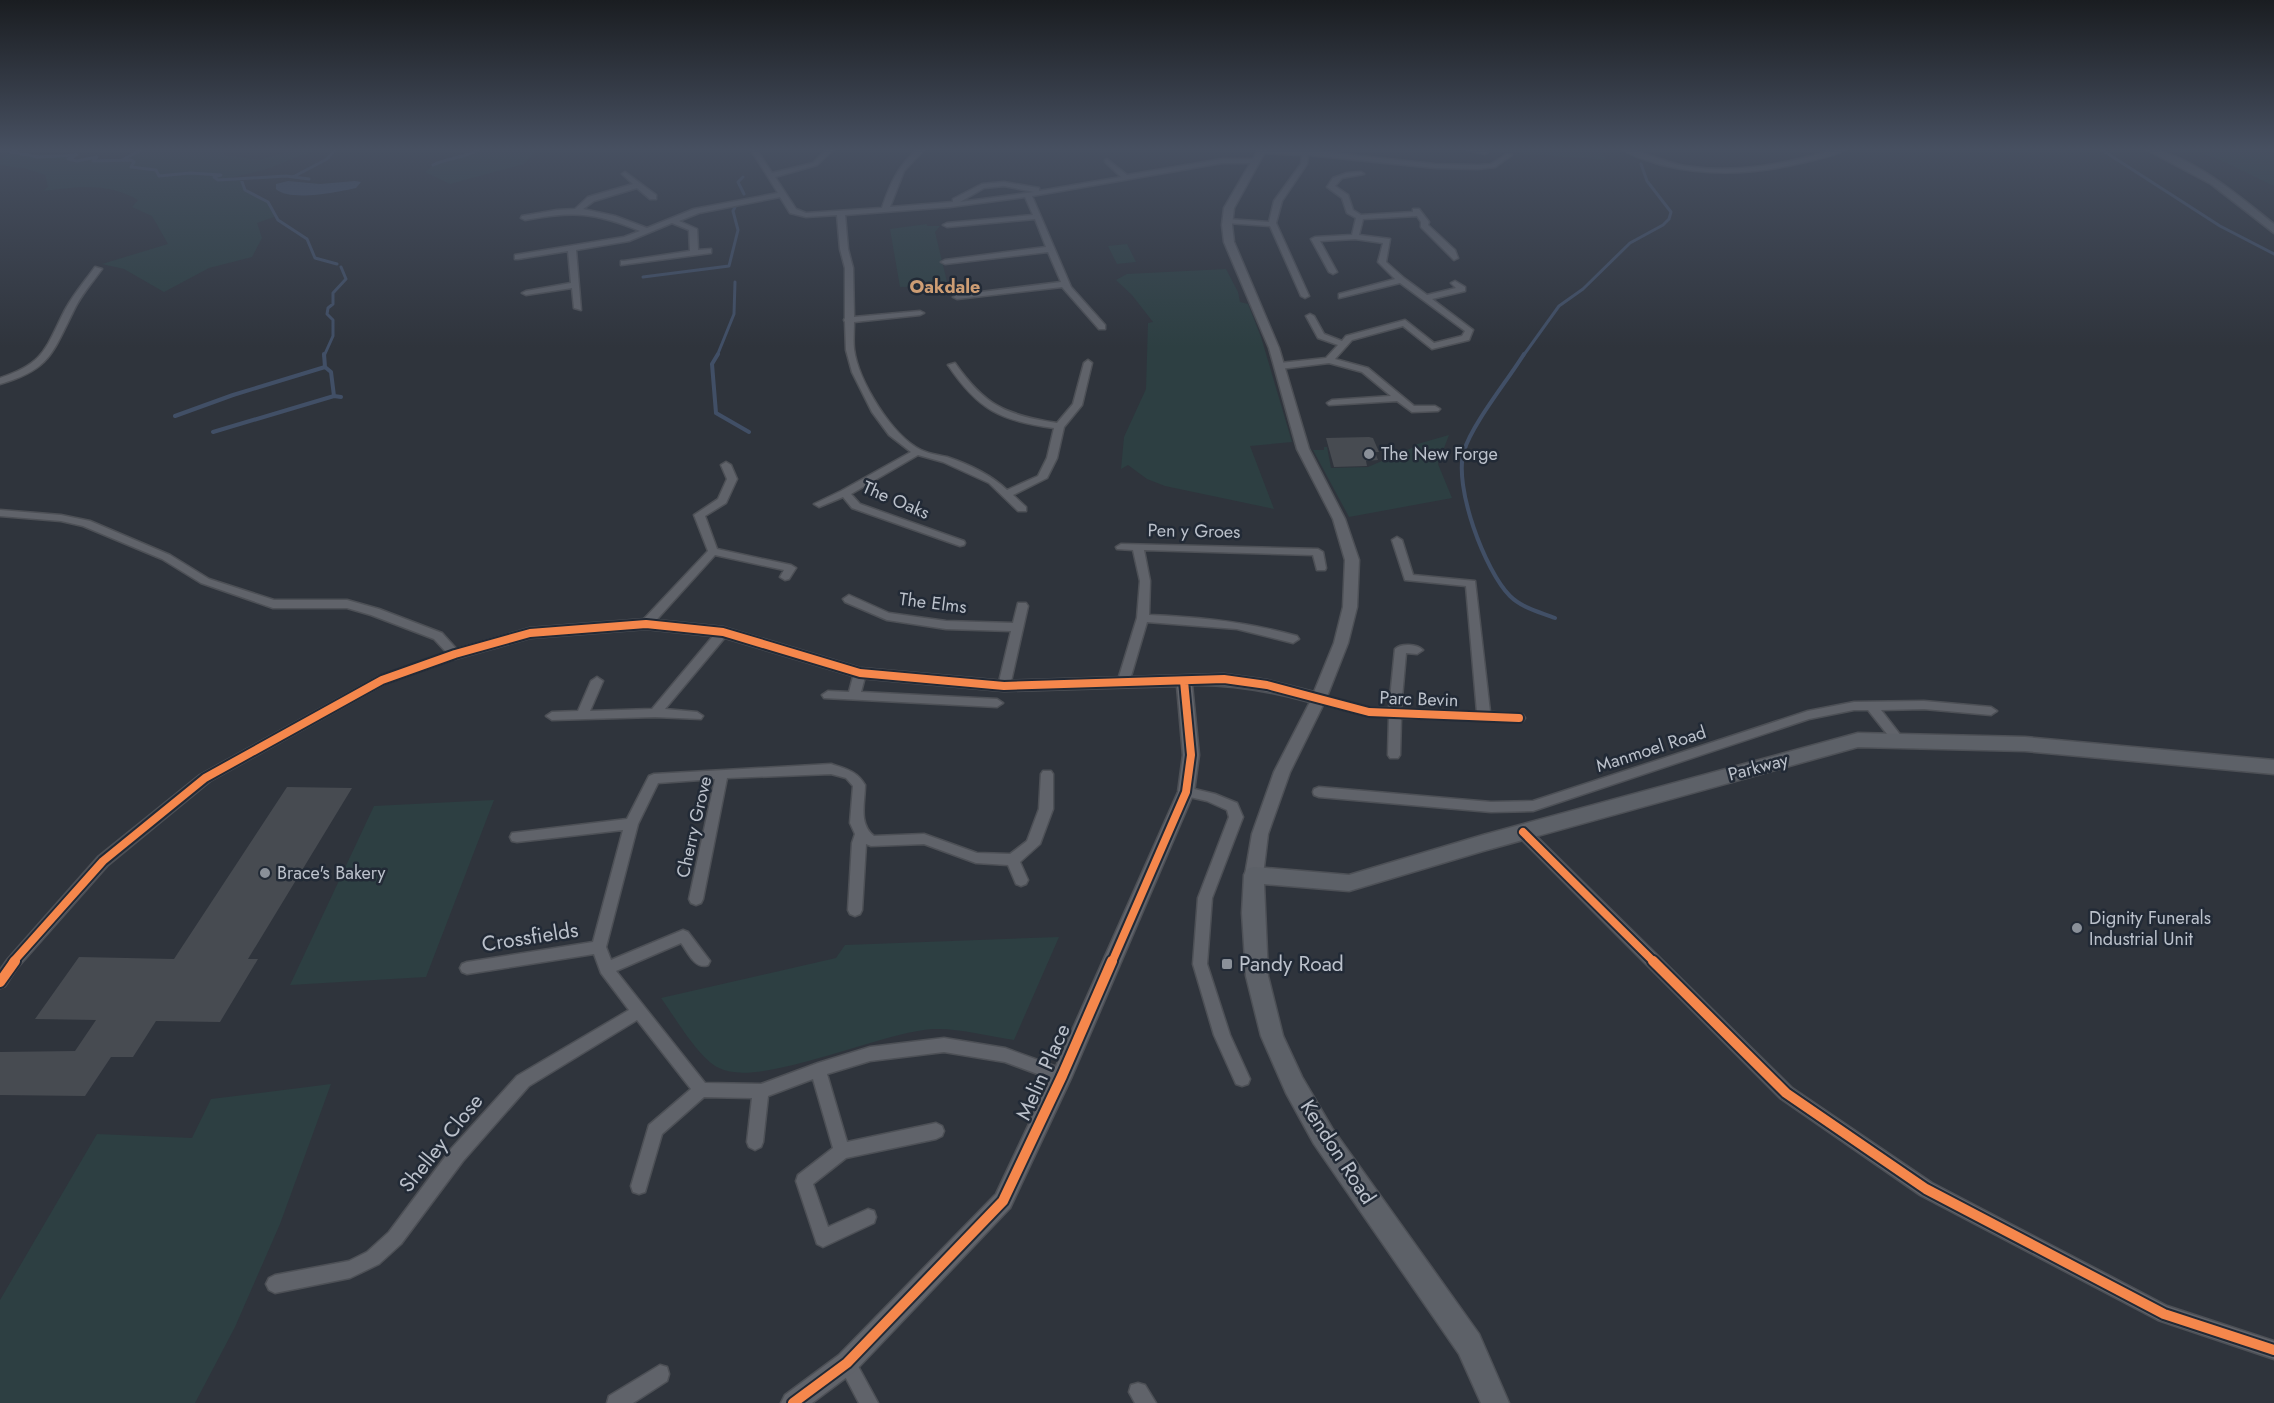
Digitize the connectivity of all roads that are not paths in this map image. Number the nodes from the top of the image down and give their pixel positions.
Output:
1 (541, 215) edge
2 (607, 215) edge
3 (686, 215) edge
4 (841, 215) edge
5 (1228, 215) edge
6 (1274, 215) edge
7 (1378, 215) edge
8 (1420, 215) edge
9 (2256, 215) edge
10 (1037, 217) joint
11 (1360, 217) joint
12 (525, 218) dead end
13 (673, 220) junction
14 (1227, 221) junction
15 (1272, 224) junction
16 (947, 225) dead end
17 (1310, 230) dead end
18 (2274, 230) edge
19 (648, 231) junction
20 (1355, 237) junction
21 (1316, 239) junction
22 (572, 249) junction
23 (1050, 249) junction
24 (708, 251) dead end
25 (694, 253) junction
26 (518, 257) dead end
27 (1454, 258) dead end
28 (945, 262) dead end
29 (624, 263) dead end
30 (98, 269) dead end
31 (1333, 272) dead end
32 (1401, 280) junction
33 (1065, 284) junction
34 (575, 285) junction
35 (526, 293) dead end
36 (1305, 296) dead end
37 (1342, 296) dead end
38 (1471, 296) dead end
39 (957, 297) dead end
40 (1427, 298) junction
41 (578, 308) dead end
42 (920, 313) dead end
43 (1310, 316) dead end
44 (848, 320) junction
45 (1102, 327) dead end
46 (1342, 344) junction
47 (1329, 360) junction
48 (1088, 363) dead end
49 (952, 365) dead end
50 (1280, 366) junction
51 (0, 381) edge
52 (1398, 398) junction
53 (1332, 403) dead end
54 (1435, 409) dead end
55 (1059, 426) junction
56 (917, 452) junction
57 (726, 465) dead end
58 (844, 493) junction
59 (1008, 493) junction
60 (819, 504) dead end
61 (1022, 509) dead end
62 (0, 513) edge
63 (937, 535) junction
64 (1397, 540) dead end
65 (960, 543) dead end
66 (928, 545) dead end
67 (1121, 547) dead end
68 (1138, 547) junction
69 (713, 551) junction
70 (1320, 568) dead end
71 (788, 572) dead end
72 (849, 599) dead end
73 (1022, 606) dead end
74 (1143, 618) junction
75 (646, 624) junction
76 (1017, 627) junction
77 (723, 632) junction
78 (1293, 639) dead end
79 (1417, 651) dead end
80 (455, 654) junction
81 (860, 673) junction
82 (597, 681) dead end
83 (1184, 681) junction
84 (1123, 683) junction
85 (971, 684) junction
86 (1004, 686) junction
87 (828, 695) dead end
88 (854, 696) junction
89 (1319, 699) junction
90 (969, 702) junction
91 (997, 703) dead end
92 (1871, 706) junction
93 (1991, 711) dead end
94 (1395, 712) junction
95 (654, 713) junction
96 (582, 715) junction
97 (552, 716) dead end
98 (697, 716) dead end
99 (1485, 717) junction
100 (1519, 718) dead end
101 (1899, 741) junction
102 (1394, 755) dead end
103 (2274, 767) edge
104 (722, 774) junction
105 (1047, 774) dead end
106 (1186, 792) junction
107 (1319, 792) dead end
108 (631, 824) junction
109 (1523, 832) junction
110 (862, 834) junction
111 (517, 837) dead end
112 (1013, 860) junction
113 (1254, 875) junction
114 (1021, 879) dead end
115 (696, 899) dead end
116 (855, 910) dead end
117 (599, 947) junction
118 (702, 962) dead end
119 (466, 968) dead end
120 (606, 969) junction
121 (0, 982) edge
122 (638, 1012) junction
123 (818, 1070) junction
124 (1062, 1076) junction
125 (1242, 1079) dead end
126 (701, 1090) junction
127 (761, 1091) junction
128 (936, 1131) dead end
129 (755, 1142) dead end
130 (842, 1151) junction
131 (639, 1186) dead end
132 (868, 1217) dead end
133 (275, 1284) dead end
134 (2274, 1350) edge
135 (847, 1363) junction
136 (660, 1374) dead end
137 (615, 1403) edge
138 (793, 1403) edge
139 (869, 1403) edge
140 (1495, 1403) edge

1 - 12 street
2 - 19 street
3 - 13 street
4 - 44 street
5 - 14 street
6 - 15 street
7 - 11 street
8 - 27 street
9 - 18 main road
10 - 16 street
10 - 23 street
11 - 20 street
13 - 19 street
13 - 25 street
14 - 15 street
14 - 50 street
15 - 36 street
17 - 21 street
19 - 22 street
20 - 21 street
20 - 32 street
21 - 31 street
22 - 26 street
22 - 34 street
23 - 28 street
23 - 33 street
24 - 25 street
25 - 29 street
30 - 51 street
32 - 37 street
32 - 40 street
33 - 39 street
33 - 45 street
34 - 35 street
34 - 41 street
38 - 40 street
40 - 46 street
42 - 44 street
43 - 46 street
44 - 56 street
46 - 47 street
47 - 50 street
47 - 52 street
48 - 55 street
49 - 55 street
50 - 89 street
52 - 53 street
52 - 54 street
55 - 59 street
56 - 58 street, The Oaks
56 - 59 street
57 - 69 street
58 - 60 street, The Oaks
58 - 63 street, The Oaks
59 - 61 street
62 - 80 street
63 - 65 street, The Oaks
63 - 66 street, The Oaks
64 - 99 street, Parc Bevin
67 - 68 street
68 - 70 street, Pen y Groes
68 - 74 street, Pen y Groes
69 - 71 street
69 - 75 street
72 - 76 street, The Elms
73 - 76 street
74 - 78 street
74 - 84 street, Pen y Groes
75 - 77 street
75 - 80 street
76 - 86 street
77 - 81 street
77 - 95 street
79 - 94 street, Parc Bevin
80 - 121 street
81 - 85 street
81 - 88 street
82 - 96 street
83 - 84 street
83 - 89 street
83 - 106 street, Melin Place
84 - 86 street
85 - 86 street
85 - 90 street
87 - 88 street
88 - 90 street
89 - 94 street, Parc Bevin
89 - 113 street
90 - 91 street
92 - 93 street, Manmoel Road
92 - 101 street
92 - 107 street, Manmoel Road
94 - 99 street, Parc Bevin
94 - 102 street, Parc Bevin
95 - 96 street
95 - 98 street
96 - 97 street
99 - 100 street, Parc Bevin
101 - 103 main road, Parkway
101 - 109 main road, Parkway
104 - 108 street, Crossfields
104 - 110 street, Cherry Grove
104 - 115 street, Cherry Grove
105 - 112 street
106 - 124 street, Melin Place
106 - 125 street
108 - 111 street
108 - 117 street, Crossfields
109 - 113 main road, Parkway
109 - 134 street
110 - 112 street
110 - 116 street, Cherry Grove
112 - 114 street
113 - 140 main road, Kendon Road
117 - 119 street, Crossfields
117 - 120 street, Crossfields
118 - 120 street
120 - 122 street, Crossfields
122 - 126 street, Crossfields
122 - 133 street, Shelley Close
123 - 124 street
123 - 127 street
123 - 130 street
124 - 135 street, Melin Place
126 - 127 street
126 - 131 street
127 - 129 street
128 - 130 street
130 - 132 street
135 - 138 street, Melin Place
135 - 139 street
136 - 137 street

